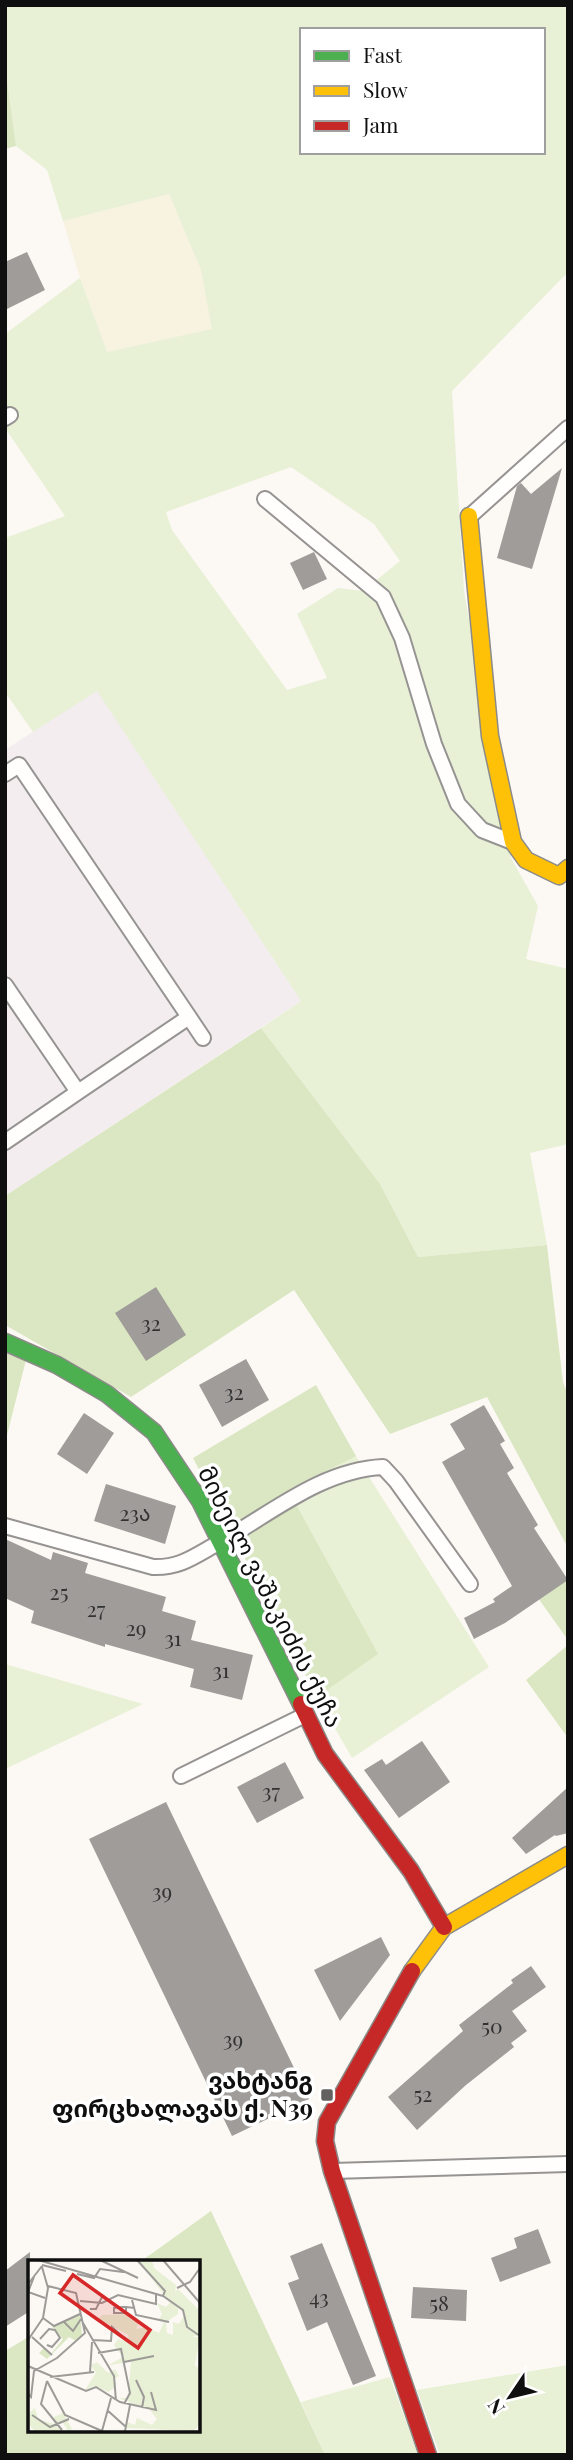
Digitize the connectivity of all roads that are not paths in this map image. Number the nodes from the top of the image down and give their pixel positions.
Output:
1 (568, 428) edge
2 (265, 499) dead end
3 (469, 516) joint
4 (5, 774) edge
5 (513, 842) junction
6 (568, 869) edge
7 (5, 985) edge
8 (189, 1017) junction
9 (203, 1038) dead end
10 (78, 1092) junction
11 (5, 1142) edge
12 (5, 1342) edge
13 (5, 1526) edge
14 (221, 1542) junction
15 (470, 1584) dead end
16 (306, 1714) junction
17 (181, 1776) dead end
18 (568, 1855) edge
19 (444, 1927) junction
20 (568, 2164) edge
21 (332, 2171) junction
22 (428, 2455) edge

1 - 3 lane
2 - 5 lane
3 - 5 street
4 - 8 lane
5 - 6 street
7 - 10 lane
8 - 9 lane
8 - 10 lane
10 - 11 lane
12 - 14 street, მიხეილ ვაშაკიძის ქუჩა
13 - 14 lane
14 - 15 lane
14 - 16 street, მიხეილ ვაშაკიძის ქუჩა
16 - 17 lane
16 - 19 street, მიხეილ ვაშაკიძის ქუჩა
18 - 19 street
19 - 21 street
20 - 21 lane
21 - 22 street

